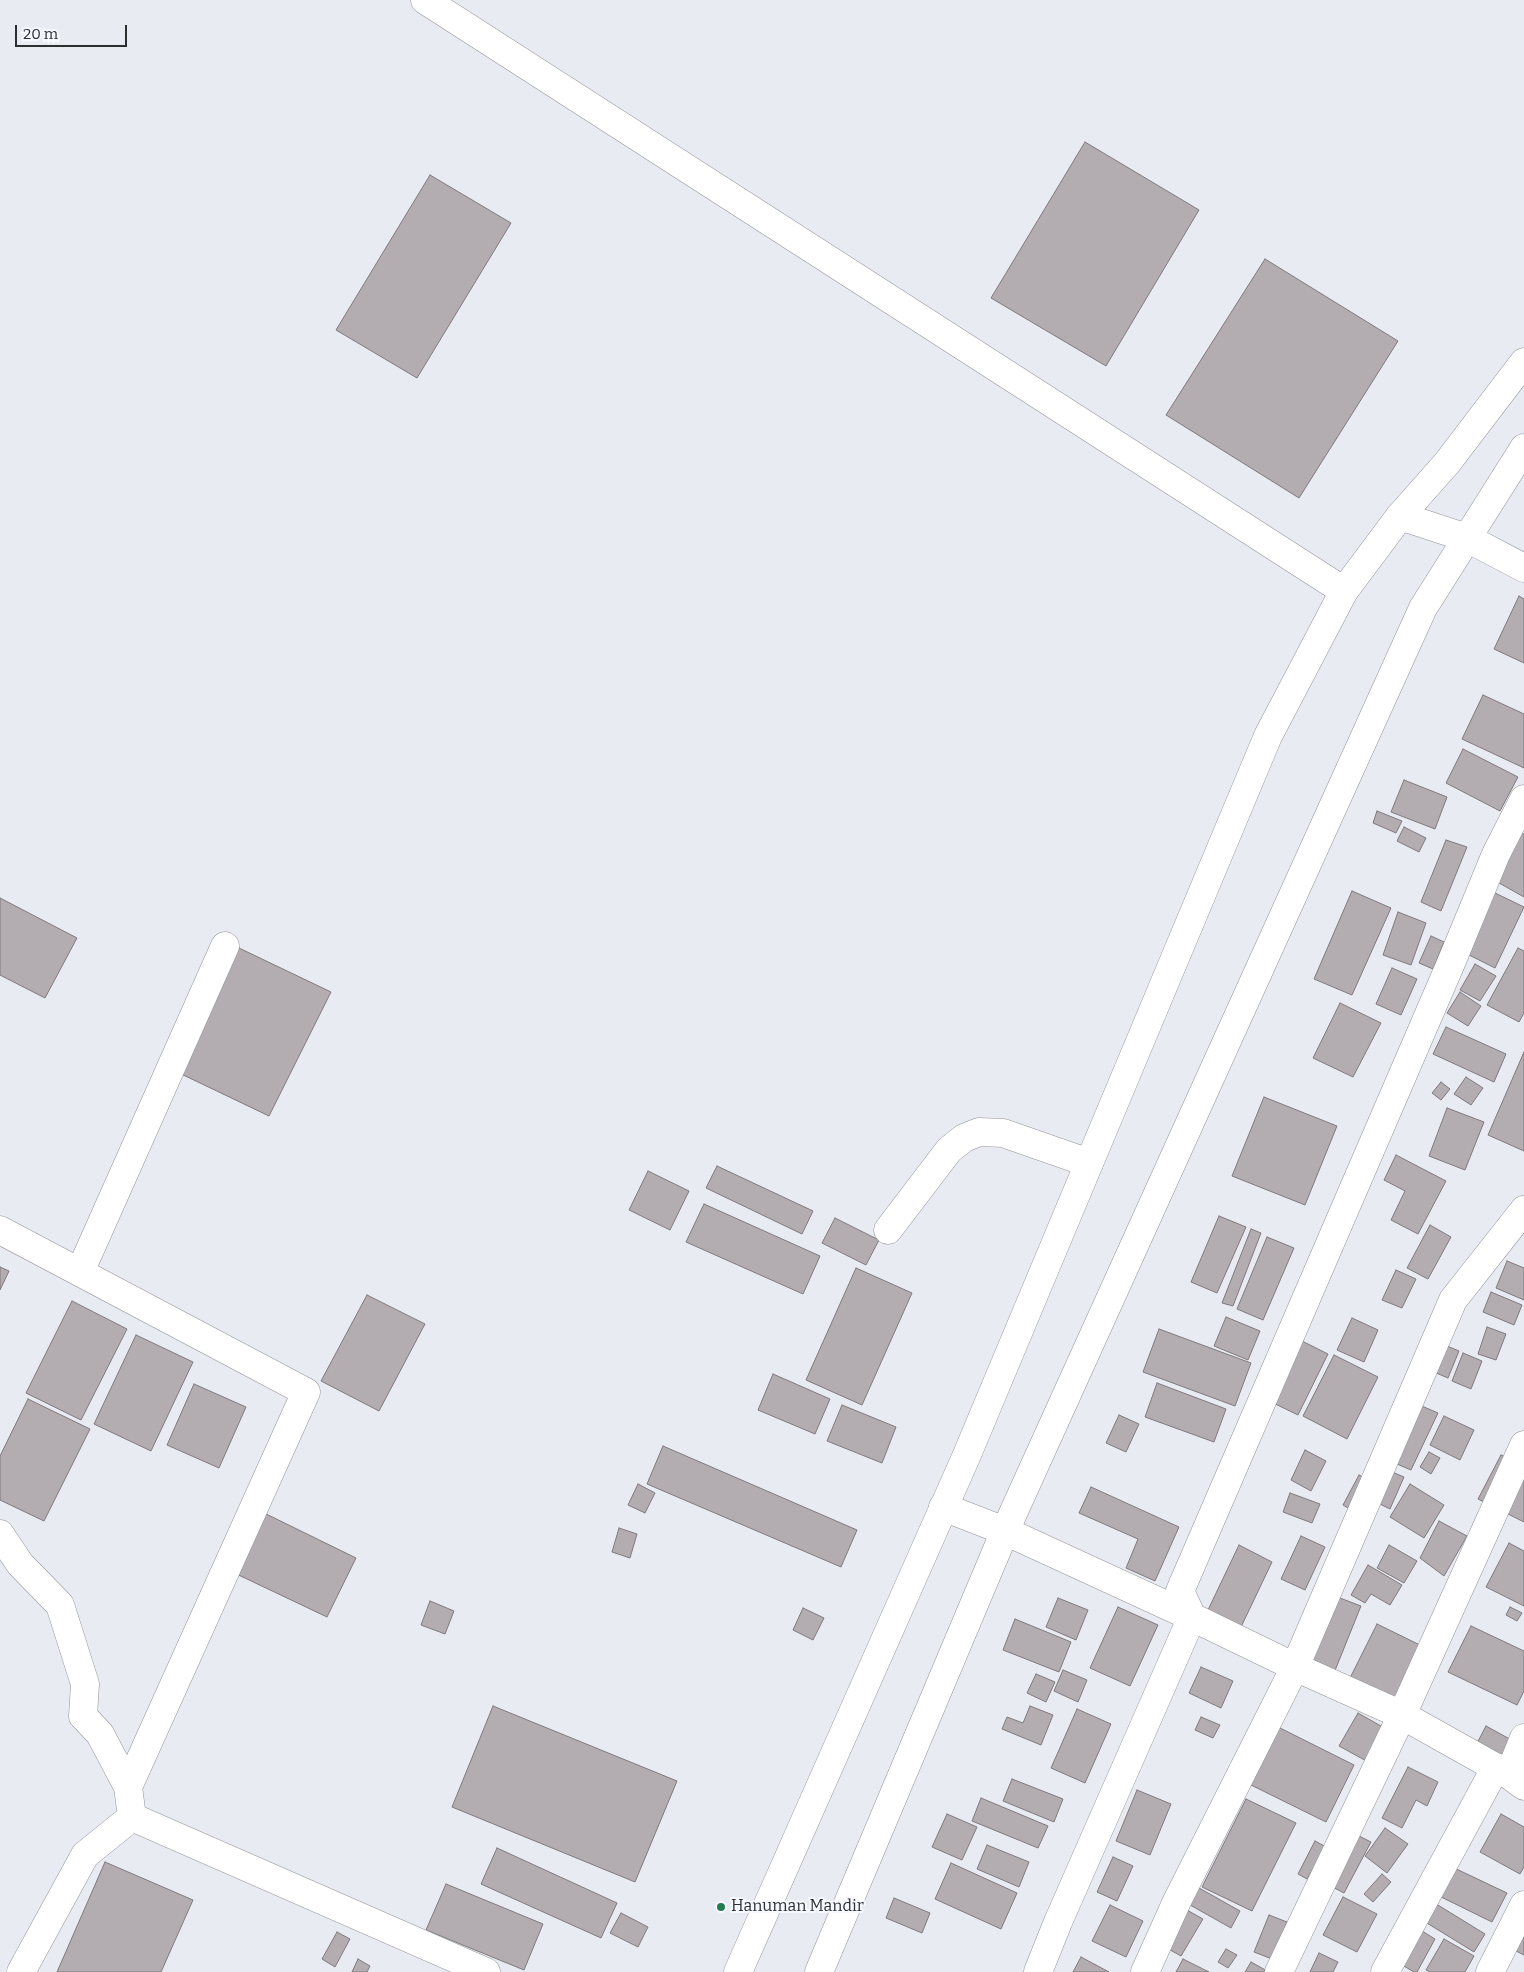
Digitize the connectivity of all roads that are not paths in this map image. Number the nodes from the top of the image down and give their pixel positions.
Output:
1 (425, 0) edge
2 (1524, 362) edge
3 (1524, 448) edge
4 (1400, 516) junction
5 (1467, 538) junction
6 (1524, 568) edge
7 (1344, 591) junction
8 (1524, 799) edge
9 (224, 946) dead end
10 (1089, 1163) junction
11 (1524, 1210) edge
12 (0, 1230) edge
13 (888, 1230) dead end
14 (80, 1272) junction
15 (1524, 1445) edge
16 (943, 1507) junction
17 (1005, 1532) junction
18 (0, 1534) edge
19 (1192, 1617) junction
20 (1295, 1667) junction
21 (1402, 1714) junction
22 (1524, 1738) edge
23 (1510, 1776) edge
24 (128, 1787) junction
25 (132, 1816) junction
26 (1524, 1905) edge
27 (21, 1972) edge
28 (486, 1972) edge
29 (738, 1972) edge
30 (819, 1972) edge
31 (1038, 1972) edge
32 (1145, 1972) edge
33 (1280, 1972) edge
34 (1384, 1972) edge
35 (1490, 1972) edge

1 - 7 street
2 - 4 street
3 - 5 street
4 - 5 street
4 - 7 street
5 - 6 street
5 - 17 street
7 - 10 street
8 - 19 street
9 - 14 street
10 - 13 street
10 - 16 street
11 - 20 street
12 - 14 street
14 - 24 street
15 - 21 street
16 - 17 street
16 - 29 street
17 - 19 street
17 - 30 street
18 - 24 street
19 - 20 street
19 - 31 street
20 - 21 street
20 - 32 street
21 - 23 street
21 - 33 street
22 - 23 street
23 - 34 street
24 - 25 street
25 - 27 street
25 - 28 street
26 - 35 street

